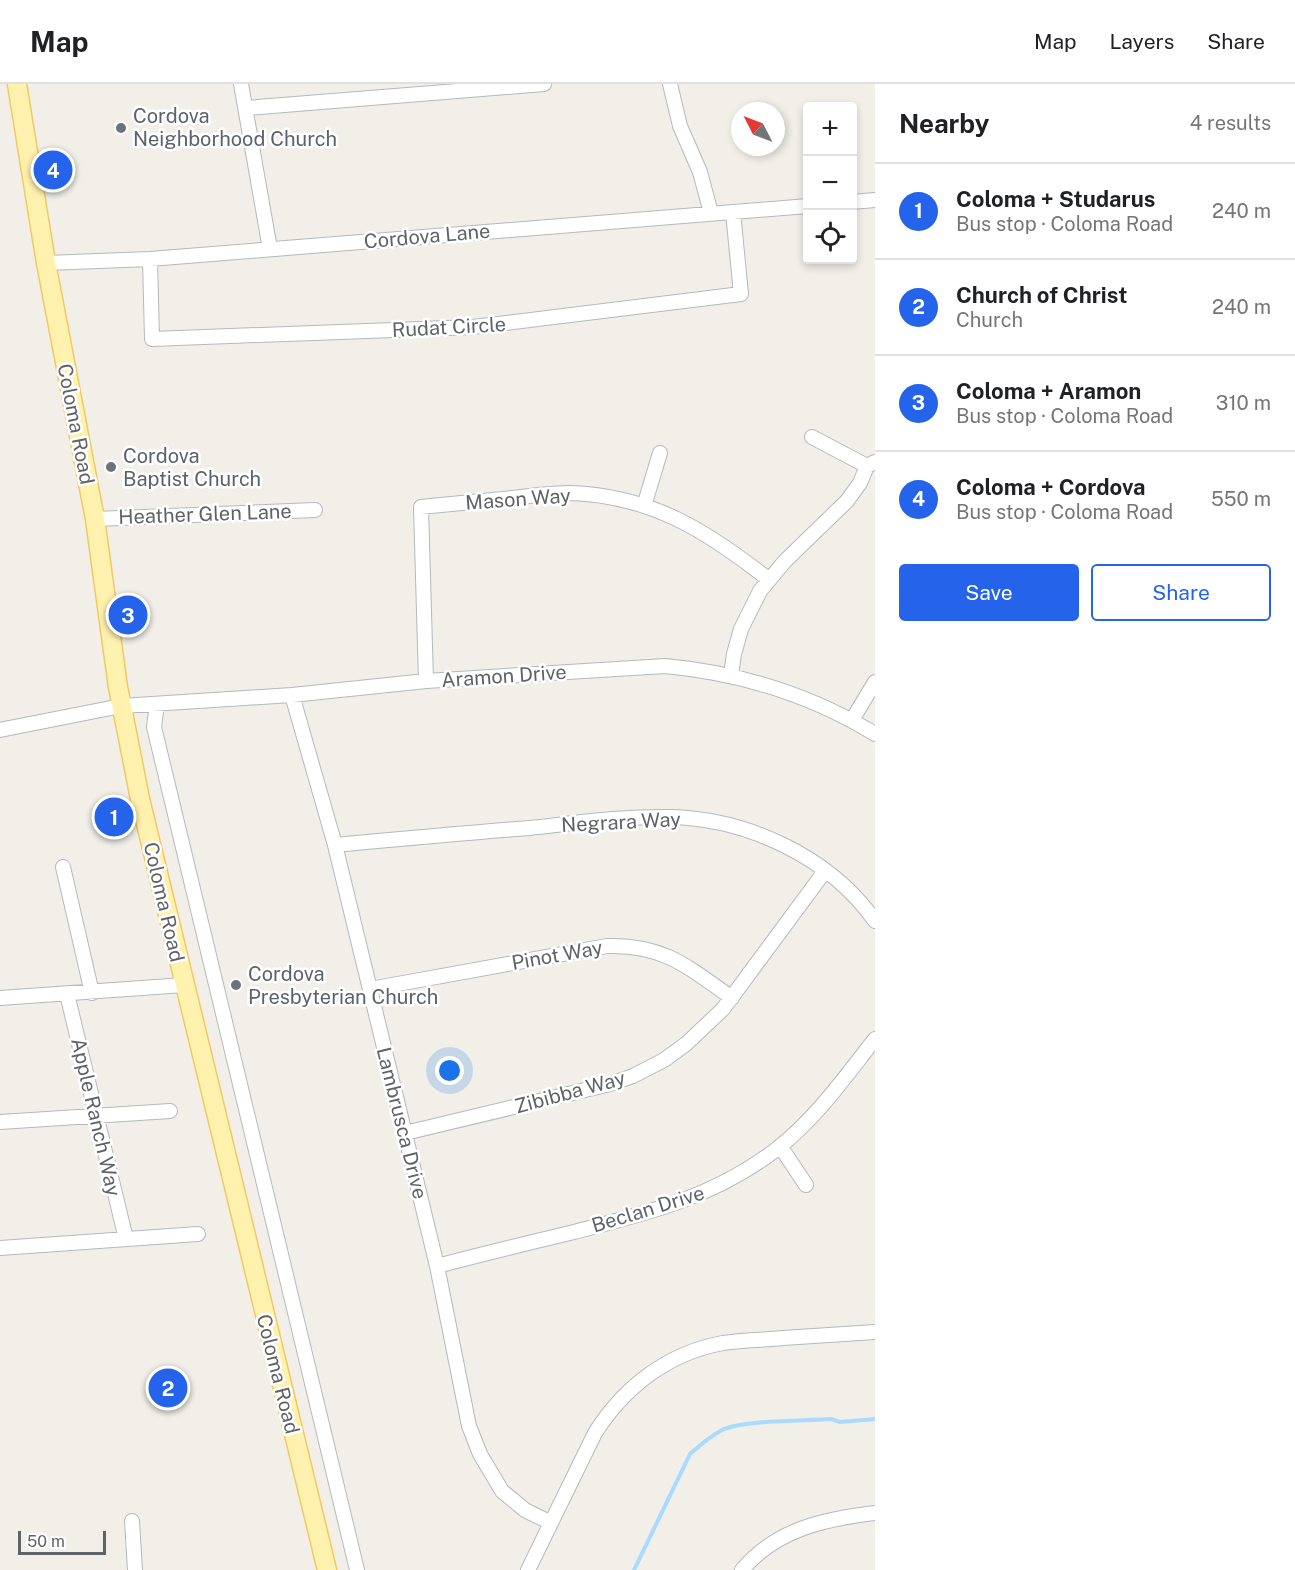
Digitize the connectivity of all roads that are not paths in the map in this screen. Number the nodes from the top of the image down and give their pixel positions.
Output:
1 (17, 84) edge
2 (241, 84) edge
3 (544, 84) edge
4 (670, 84) edge
5 (381, 90) edge
6 (246, 108) junction
7 (875, 200) edge
8 (857, 202) edge
9 (803, 206) edge
10 (733, 212) junction
11 (711, 213) junction
12 (270, 249) junction
13 (150, 259) junction
14 (46, 263) junction
15 (812, 437) dead end
16 (660, 453) dead end
17 (871, 464) edge
18 (644, 506) junction
19 (315, 510) dead end
20 (95, 519) junction
21 (768, 579) junction
22 (731, 675) junction
23 (426, 681) junction
24 (875, 682) edge
25 (292, 695) junction
26 (157, 704) junction
27 (121, 706) junction
28 (852, 720) junction
29 (0, 730) edge
30 (875, 734) edge
31 (335, 845) junction
32 (63, 867) dead end
33 (825, 871) junction
34 (875, 921) edge
35 (184, 985) junction
36 (370, 990) junction
37 (92, 993) junction
38 (67, 994) junction
39 (0, 998) edge
40 (732, 998) junction
41 (874, 1044) edge
42 (170, 1112) dead end
43 (96, 1116) junction
44 (0, 1122) edge
45 (405, 1133) junction
46 (780, 1146) junction
47 (806, 1185) dead end
48 (198, 1234) dead end
49 (126, 1239) junction
50 (0, 1248) edge
51 (437, 1266) junction
52 (875, 1332) edge
53 (875, 1513) edge
54 (132, 1521) dead end
55 (551, 1523) junction
56 (135, 1570) edge
57 (327, 1570) edge
58 (357, 1570) edge
59 (528, 1570) edge
60 (742, 1570) edge

1 - 14 main road, Coloma Road
2 - 6 street
3 - 5 street
4 - 11 street
5 - 6 street
6 - 12 street
7 - 8 street
9 - 10 street, Cordova Lane
10 - 11 street, Cordova Lane
10 - 13 street, Rudat Circle
11 - 12 street, Cordova Lane
12 - 13 street, Cordova Lane
13 - 14 street, Cordova Lane
14 - 20 main road, Coloma Road
15 - 17 street
16 - 18 street
17 - 21 street
18 - 21 street, Mason Way
18 - 23 street, Mason Way
19 - 20 street, Heather Glen Lane
20 - 27 main road, Coloma Road
21 - 22 street
22 - 23 street, Aramon Drive
22 - 28 street, Aramon Drive
23 - 25 street, Aramon Drive
24 - 28 street
25 - 26 street, Aramon Drive
25 - 31 street, Lambrusca Drive
26 - 27 street, Aramon Drive
26 - 58 street, Coloma Road
27 - 29 street, Aramon Drive
27 - 35 main road, Coloma Road
28 - 30 street, Aramon Drive
31 - 33 street, Negrara Way
31 - 36 street, Lambrusca Drive
32 - 37 street
33 - 34 street, Negrara Way
33 - 40 street, Zibibba Way
35 - 37 street
35 - 57 main road, Coloma Road
36 - 40 street, Pinot Way
36 - 45 street, Lambrusca Drive
37 - 38 street
38 - 39 street
38 - 43 street, Apple Ranch Way
40 - 45 street, Zibibba Way
41 - 46 street, Beclan Drive
42 - 43 street
43 - 44 street
43 - 49 street, Apple Ranch Way
45 - 51 street, Lambrusca Drive
46 - 47 street
46 - 51 street, Beclan Drive
48 - 49 street
49 - 50 street
51 - 55 street, Lambrusca Drive
52 - 55 street
53 - 60 street
54 - 56 street
55 - 59 street

